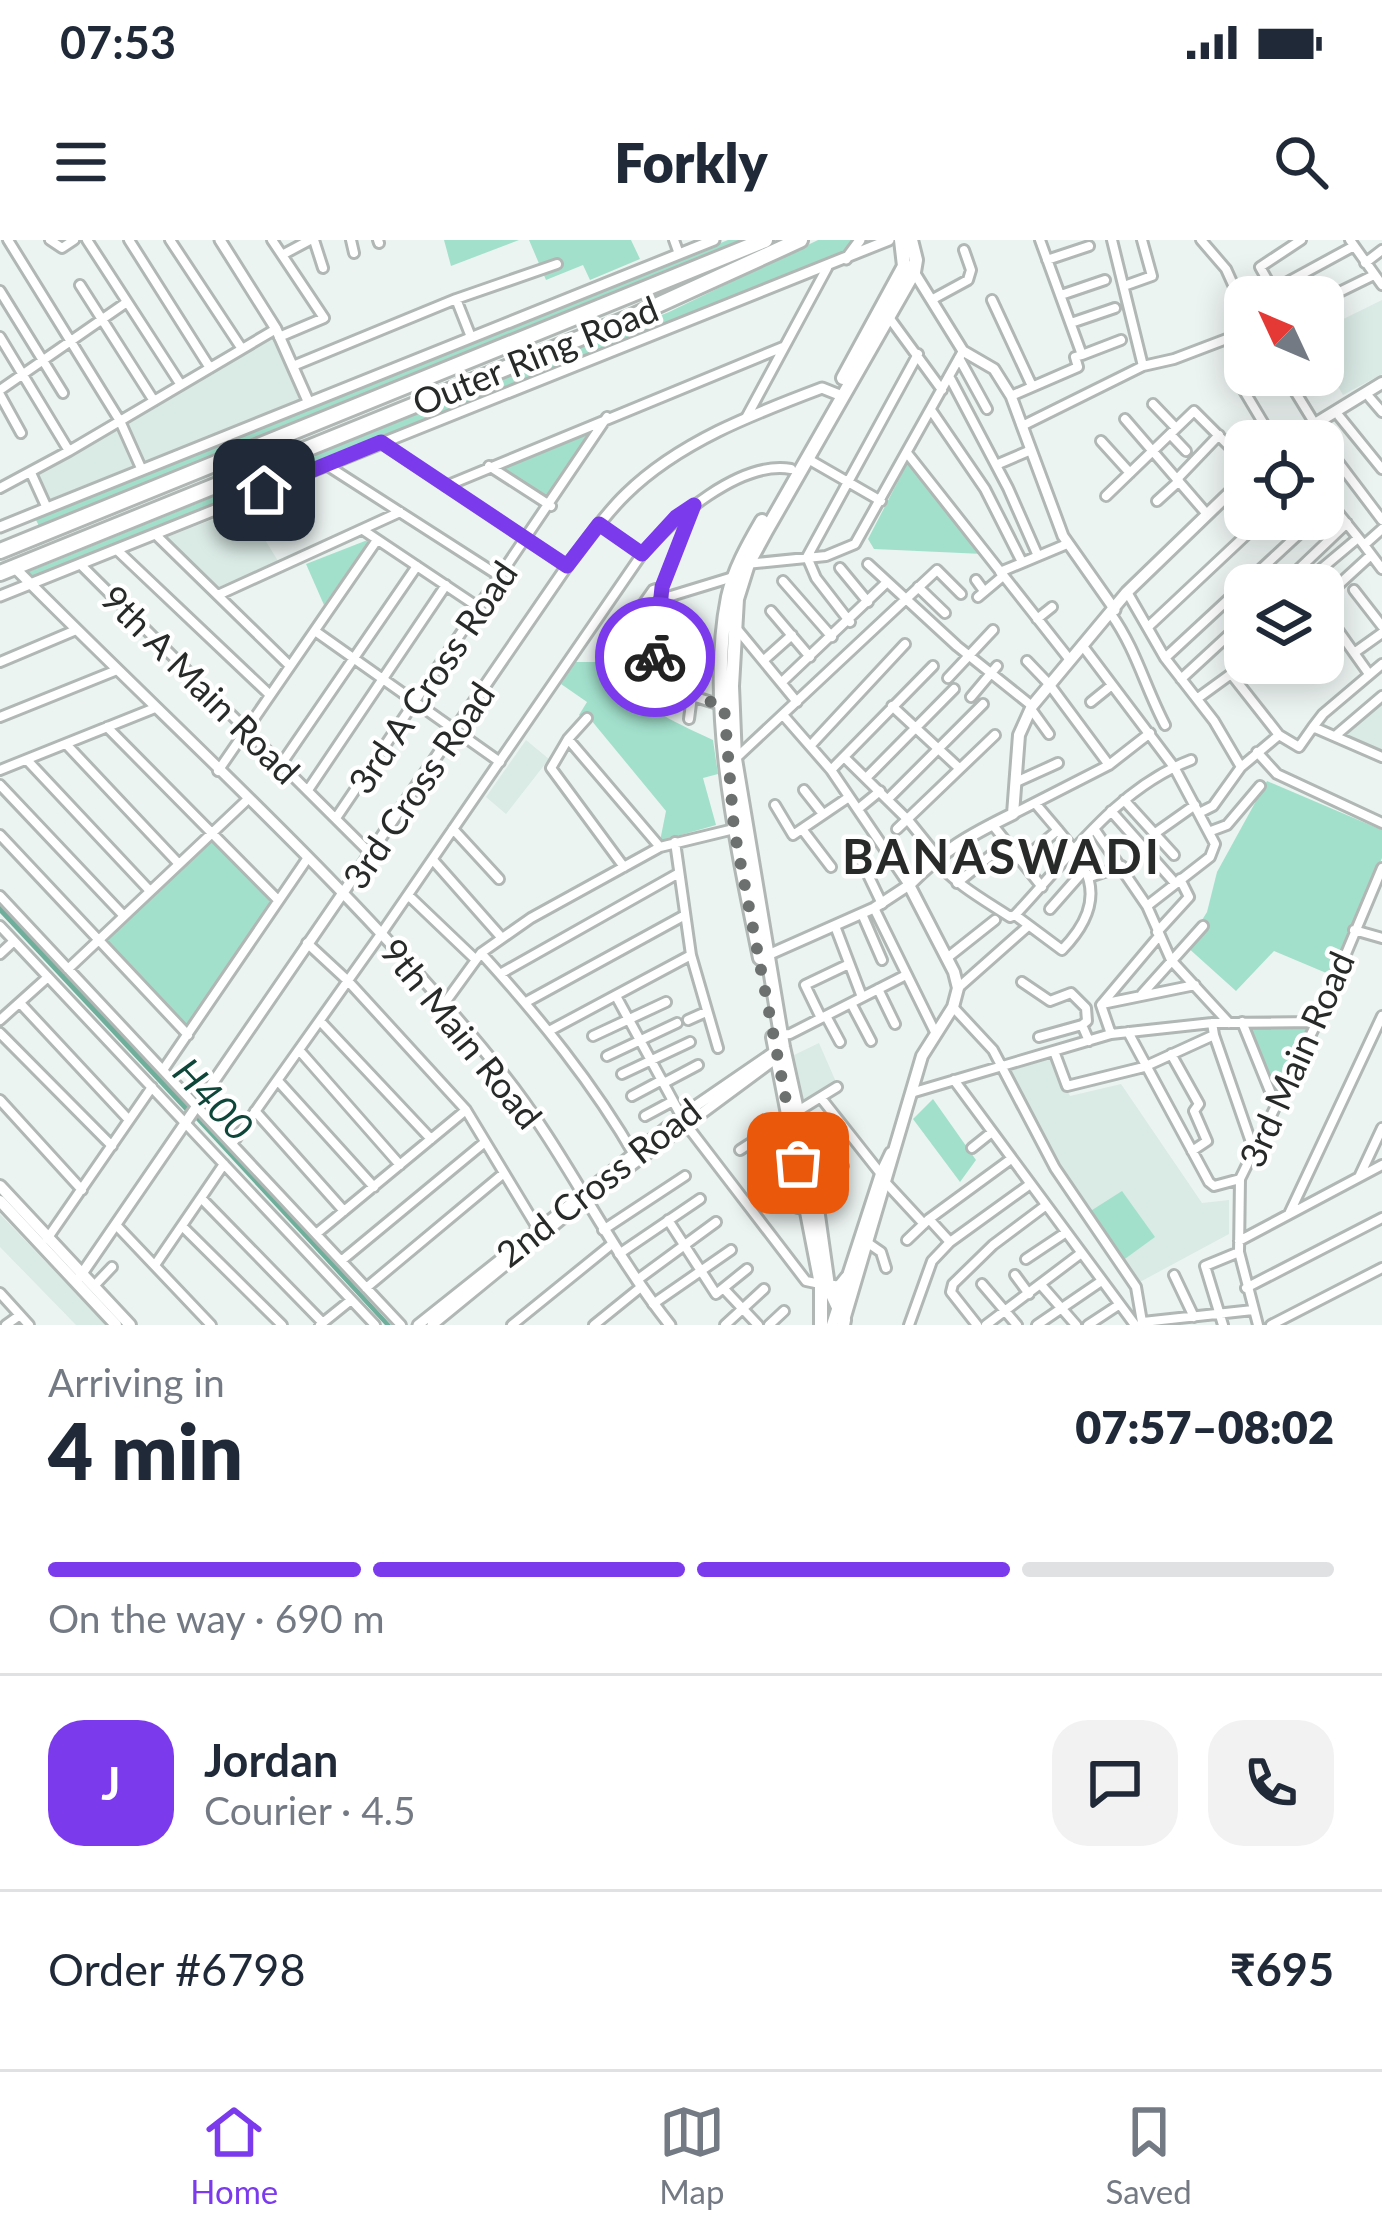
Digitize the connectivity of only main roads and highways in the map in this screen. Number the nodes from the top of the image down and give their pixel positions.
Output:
1 (765, 240) edge
2 (800, 240) edge
3 (901, 240) edge
4 (911, 240) edge
5 (1382, 387) edge
6 (838, 394) junction
7 (1335, 420) edge
8 (1338, 420) edge
9 (1224, 497) edge
10 (0, 529) edge
11 (4, 550) edge
12 (740, 568) junction
13 (7, 570) edge
14 (731, 759) junction
15 (778, 1047) junction
16 (793, 1115) junction
17 (883, 1179) junction
18 (1, 1192) edge
19 (80, 1278) junction
20 (847, 1278) junction
21 (825, 1285) junction
22 (839, 1320) edge
23 (116, 1325) edge
24 (130, 1325) edge
25 (821, 1325) edge

1 - 11 highway, Outer Ring Road
2 - 13 highway, Outer Ring Road
3 - 6 main road
4 - 6 main road
5 - 7 main road
5 - 8 main road
6 - 12 main road
6 - 12 main road
9 - 17 main road
10 - 11 highway
12 - 14 main road
12 - 14 main road
14 - 15 main road
14 - 15 main road
15 - 16 main road
16 - 21 main road
16 - 21 main road
17 - 20 main road
17 - 22 main road
18 - 19 main road
19 - 23 main road
19 - 24 main road
20 - 21 main road
20 - 22 main road
21 - 22 main road
21 - 25 main road

